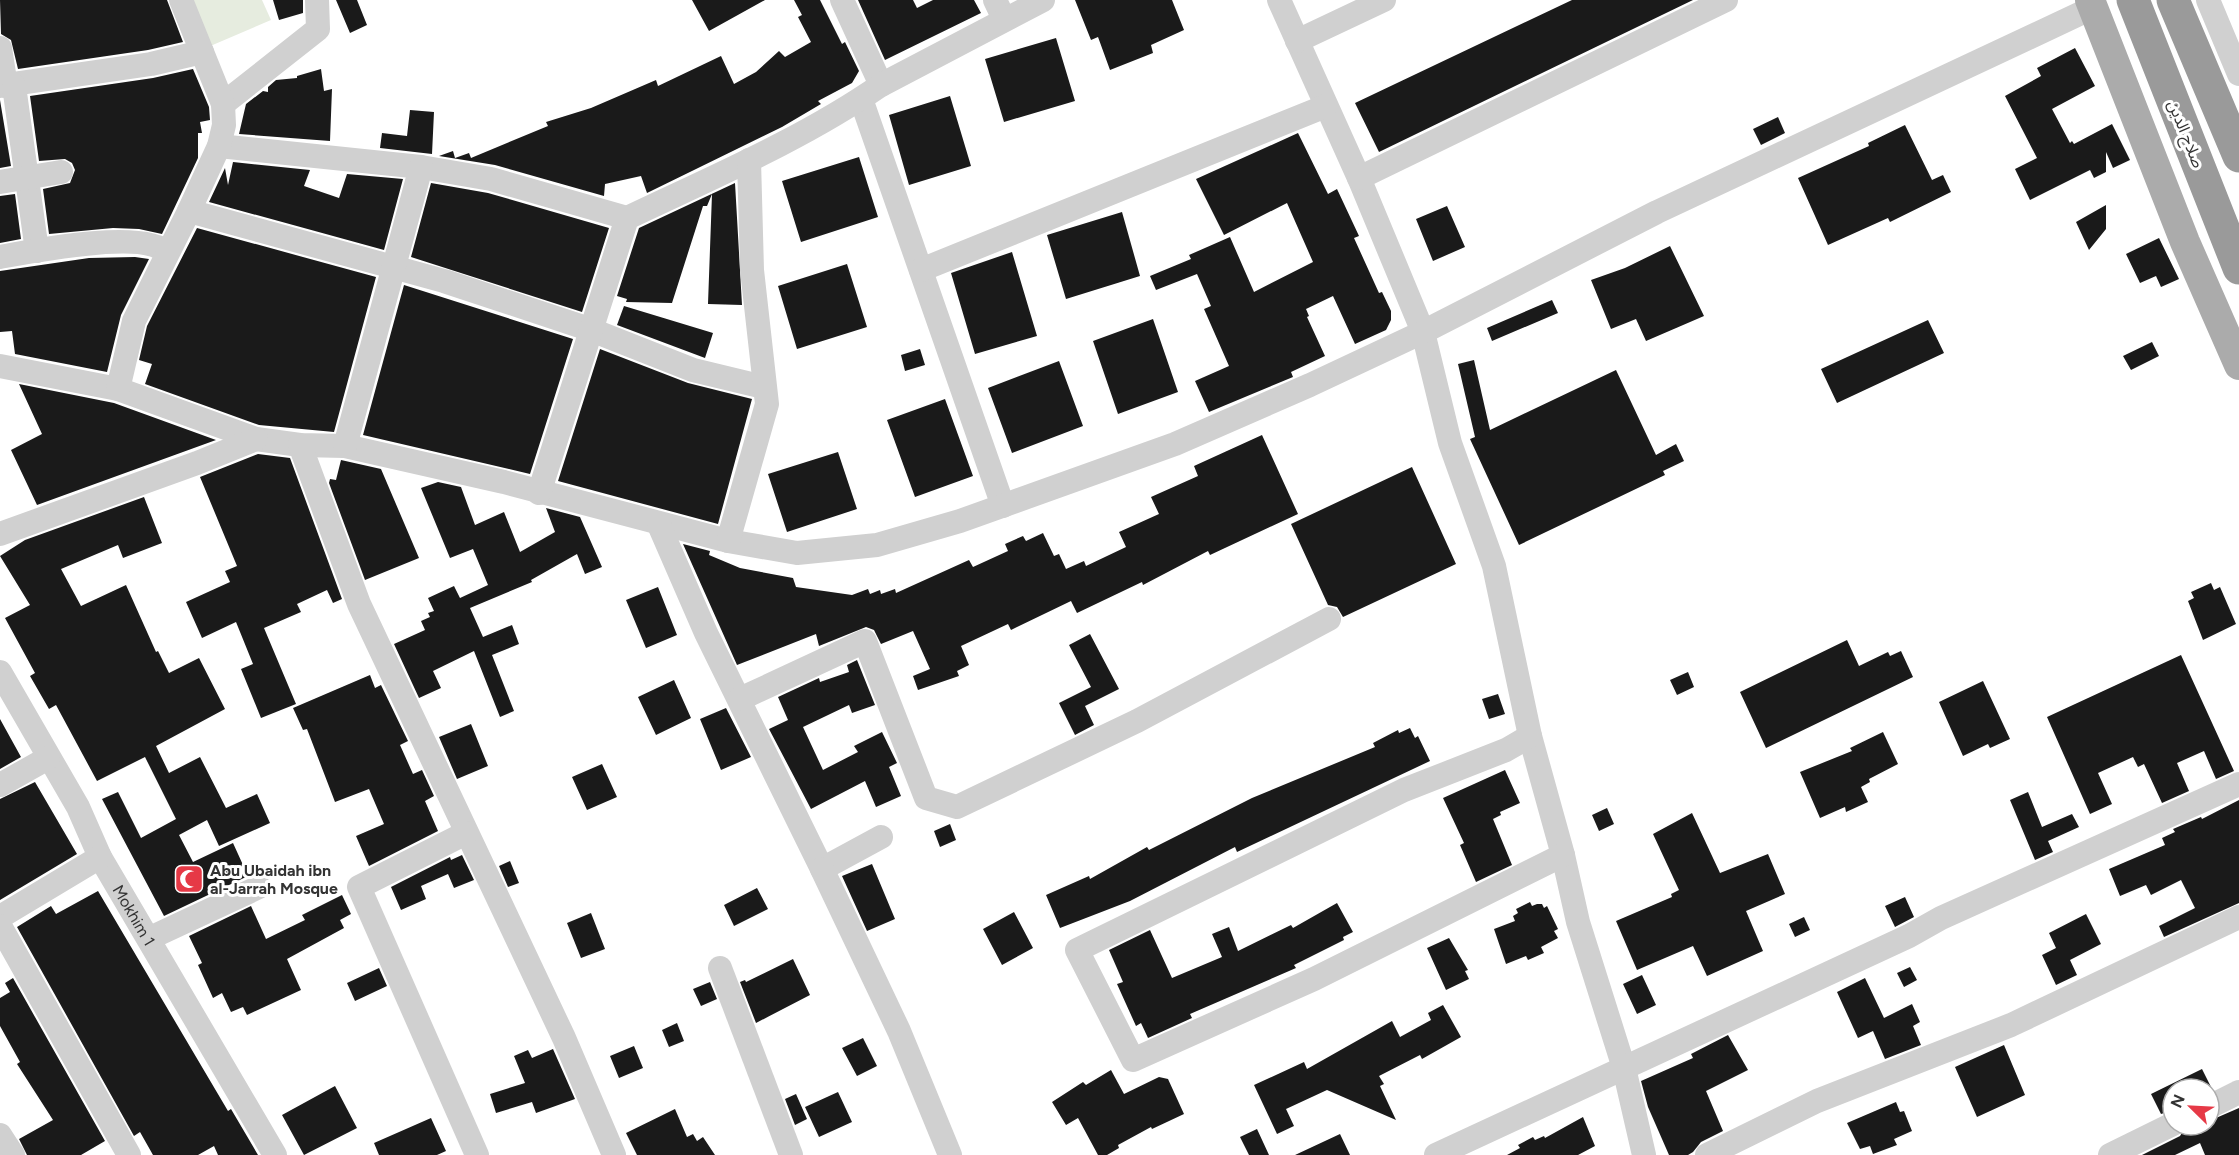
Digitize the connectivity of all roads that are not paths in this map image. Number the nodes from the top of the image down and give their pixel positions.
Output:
1 (181, 0) edge
2 (317, 0) edge
3 (842, 0) edge
4 (1043, 0) edge
5 (1279, 0) edge
6 (1384, 0) edge
7 (1726, 0) edge
8 (2133, 0) edge
9 (2173, 0) edge
10 (2208, 0) edge
11 (2091, 4) edge
12 (1000, 10) edge
13 (1297, 41) junction
14 (0, 48) edge
15 (202, 52) junction
16 (2239, 74) edge
17 (881, 85) junction
18 (7, 86) edge
19 (861, 99) junction
20 (223, 104) junction
21 (1326, 106) junction
22 (219, 146) junction
23 (2239, 156) edge
24 (749, 160) junction
25 (422, 167) junction
26 (61, 172) dead end
27 (26, 177) junction
28 (1359, 178) junction
29 (0, 182) edge
30 (189, 211) junction
31 (627, 218) junction
32 (37, 251) junction
33 (166, 253) junction
34 (0, 257) edge
35 (393, 267) junction
36 (2239, 268) edge
37 (921, 270) junction
38 (589, 329) junction
39 (1423, 332) junction
40 (2239, 365) edge
41 (0, 366) edge
42 (764, 387) junction
43 (118, 388) junction
44 (256, 439) junction
45 (300, 445) junction
46 (345, 446) junction
47 (539, 493) junction
48 (1003, 506) junction
49 (659, 525) junction
50 (0, 534) edge
51 (728, 541) junction
52 (1329, 618) dead end
53 (0, 672) edge
54 (740, 699) junction
55 (1530, 736) junction
56 (48, 758) junction
57 (2239, 784) edge
58 (0, 785) edge
59 (466, 834) junction
60 (880, 837) dead end
61 (1563, 855) junction
62 (100, 857) junction
63 (822, 869) junction
64 (259, 886) dead end
65 (0, 917) edge
66 (2239, 917) edge
67 (0, 926) edge
68 (150, 938) junction
69 (720, 968) dead end
70 (1624, 1068) junction
71 (2239, 1092) edge
72 (2221, 1101) edge
73 (2161, 1130) edge
74 (0, 1135) edge
75 (13, 1155) edge
76 (129, 1155) edge
77 (275, 1155) edge
78 (477, 1155) edge
79 (614, 1155) edge
80 (791, 1155) edge
81 (950, 1155) edge
82 (1436, 1155) edge
83 (1644, 1155) edge
84 (1707, 1155) edge
85 (2110, 1155) edge

1 - 15 street
2 - 20 street
3 - 17 street
4 - 12 street
5 - 13 street
6 - 13 street
7 - 28 street
8 - 36 highway, صلاح الدين
9 - 23 highway
10 - 16 street
11 - 39 street
11 - 40 main road
12 - 17 street
13 - 21 street
14 - 18 street
15 - 18 street
15 - 20 street
17 - 19 street
18 - 27 street
19 - 24 street
19 - 37 street
20 - 22 street
21 - 28 street
21 - 37 street
22 - 25 street
22 - 30 street
24 - 31 street
24 - 42 street
25 - 31 street
25 - 35 street
26 - 27 street
27 - 29 street
27 - 32 street
28 - 39 street
30 - 33 street
30 - 35 street
31 - 38 street
32 - 33 street
32 - 34 street
33 - 43 street
35 - 38 street
35 - 46 street
37 - 48 street
38 - 42 street
38 - 47 street
39 - 48 street
39 - 55 street
41 - 43 street
42 - 51 street
43 - 44 street
44 - 45 street
44 - 50 street
45 - 46 street
45 - 59 street
46 - 47 street
47 - 49 street
48 - 51 street
49 - 51 street
49 - 54 street
52 - 54 street
53 - 56 street, Mokhim 1
54 - 63 street
55 - 61 street
55 - 61 street
56 - 58 street
56 - 62 street, Mokhim 1
57 - 70 street
59 - 78 street
59 - 79 street
60 - 63 street
61 - 70 street
62 - 65 street
62 - 68 street, Mokhim 1
63 - 81 street
64 - 68 street
66 - 84 street
67 - 76 street
68 - 77 street, Mokhim 1
69 - 80 street
70 - 82 street
70 - 83 street
71 - 72 street
73 - 85 street
74 - 75 street

